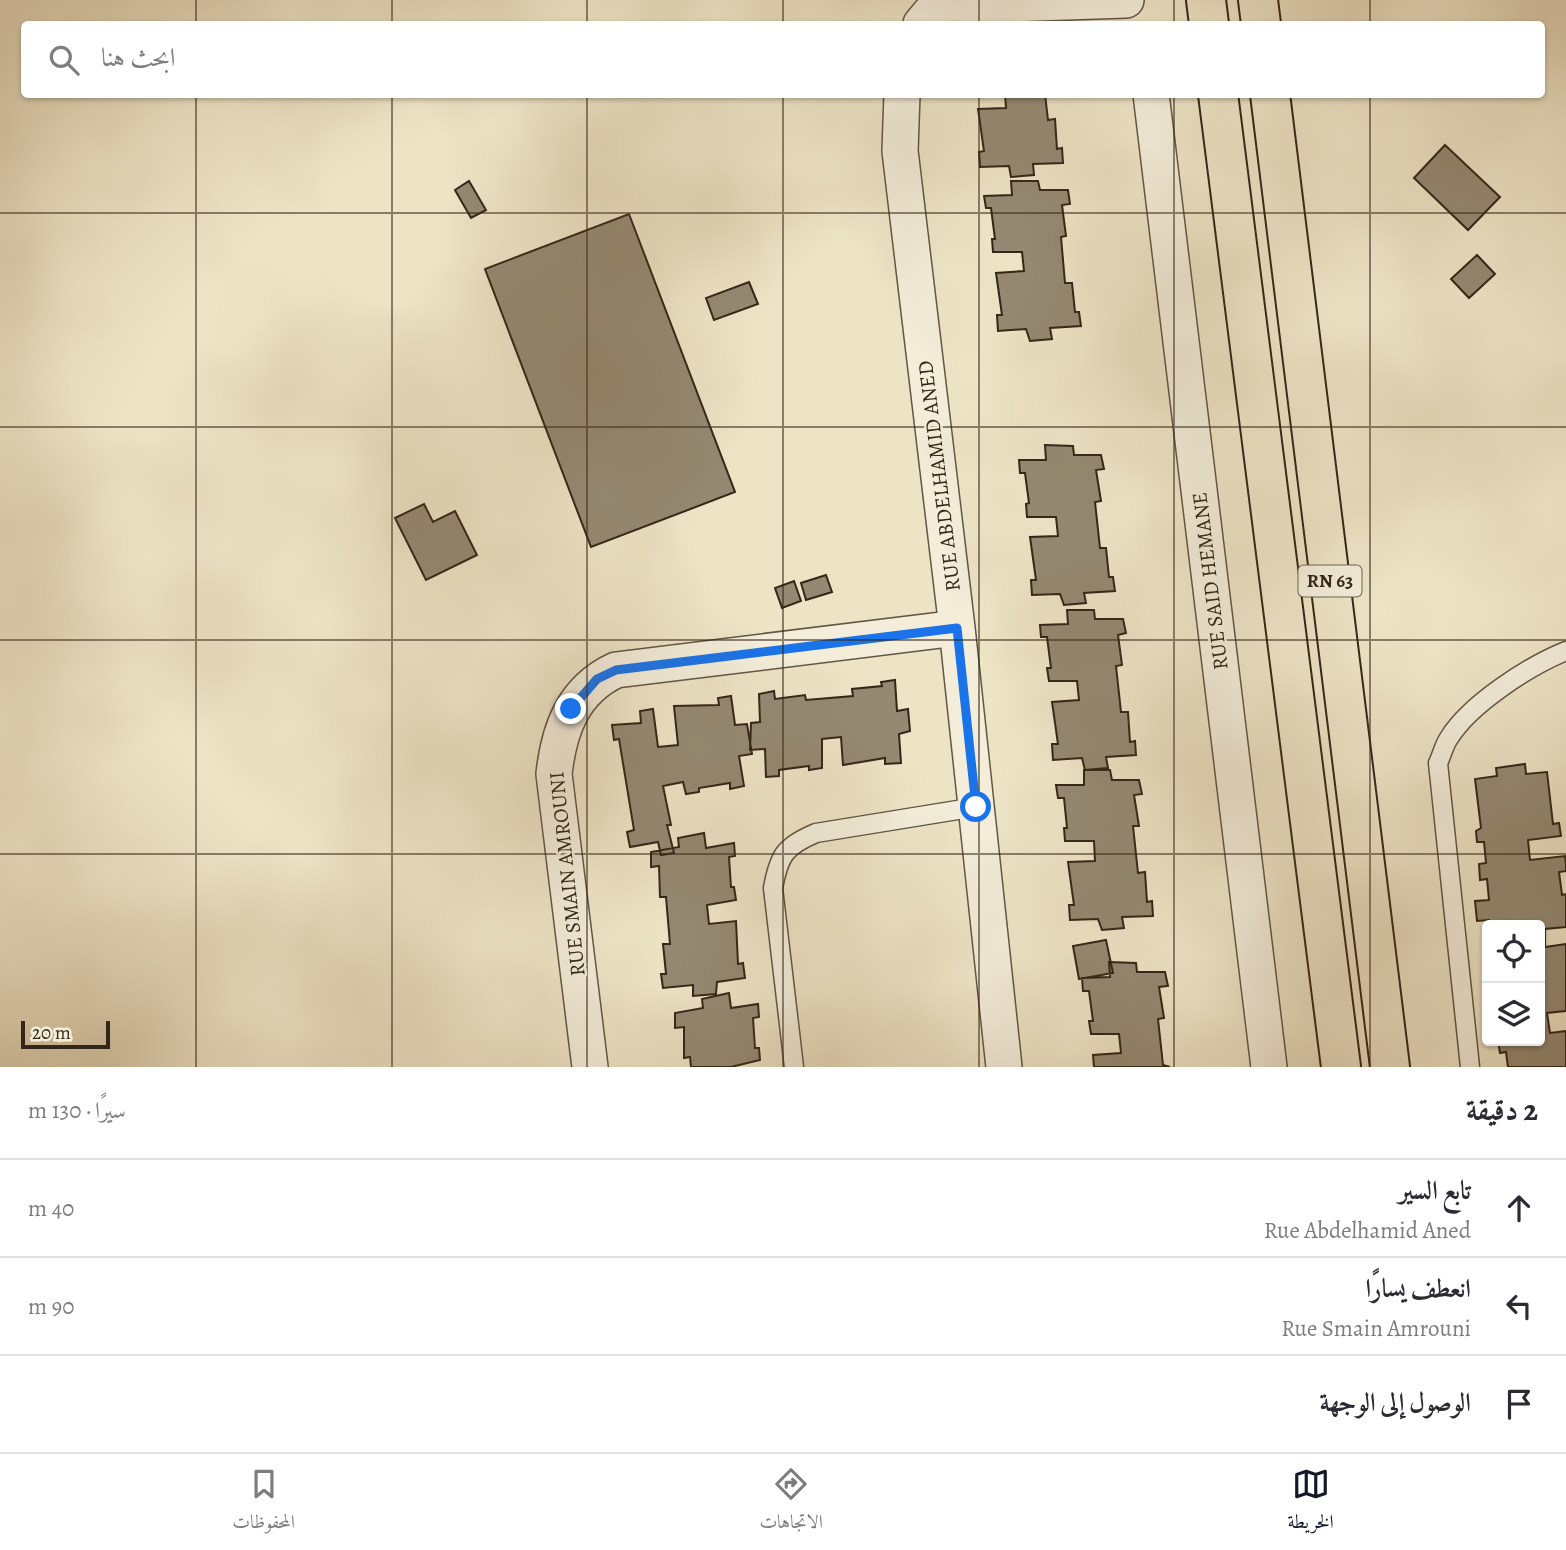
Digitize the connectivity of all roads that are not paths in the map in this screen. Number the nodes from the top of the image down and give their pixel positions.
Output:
1 (1126, 0) edge
2 (1140, 0) edge
3 (1206, 0) edge
4 (1258, 0) edge
5 (923, 21) edge
6 (1142, 21) edge
7 (1209, 21) edge
8 (1261, 21) edge
9 (902, 98) edge
10 (1151, 98) edge
11 (1220, 98) edge
12 (1270, 98) edge
13 (957, 628) junction
14 (1566, 651) edge
15 (976, 807) junction
16 (590, 1067) edge
17 (794, 1067) edge
18 (1004, 1067) edge
19 (1269, 1067) edge
20 (1341, 1067) edge
21 (1390, 1067) edge
22 (1470, 1067) edge

1 - 5 street
2 - 6 street
3 - 7 main road
4 - 8 main road
9 - 13 street, RUE ABDELHAMID ANED
10 - 19 street, RUE SAID HEMANE
11 - 20 main road
12 - 21 main road, RN 63
13 - 15 street, RUE ABDELHAMID ANED
13 - 16 street, RUE SMAIN AMROUNI
14 - 22 lane
15 - 17 lane
15 - 18 street, RUE ABDELHAMID ANED

